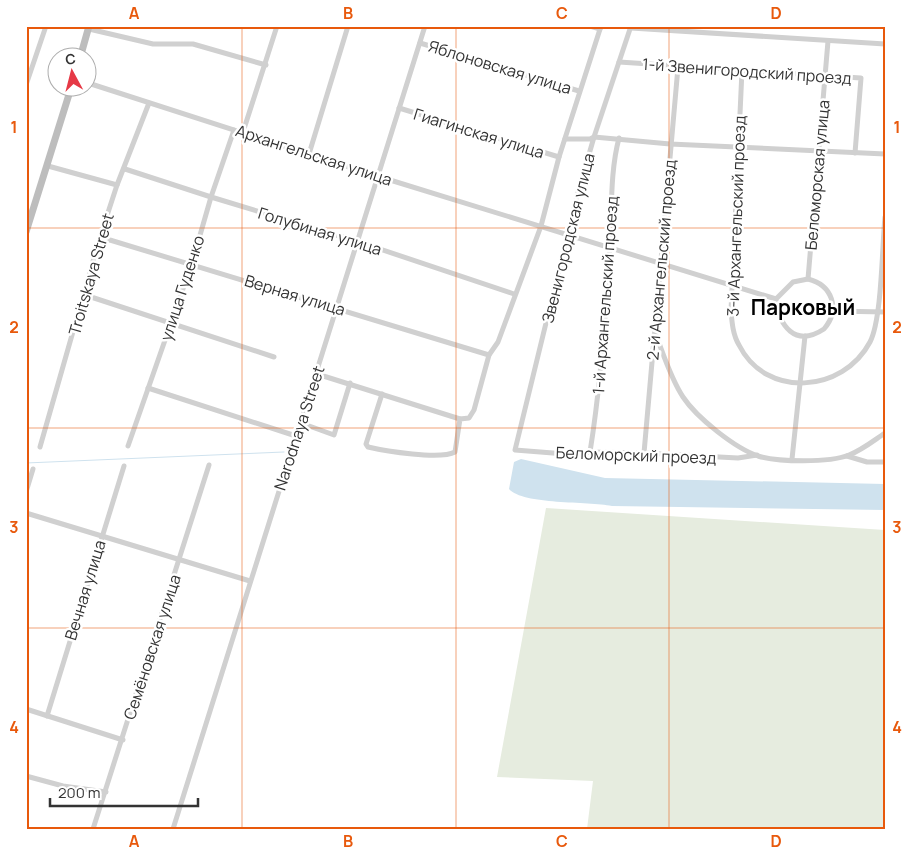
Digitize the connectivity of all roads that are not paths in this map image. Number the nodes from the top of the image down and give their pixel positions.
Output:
1 (46, 26) edge
2 (277, 26) edge
3 (348, 26) edge
4 (425, 26) edge
5 (590, 26) edge
6 (89, 27) edge
7 (631, 27) edge
8 (600, 28) edge
9 (828, 41) junction
10 (420, 43) junction
11 (885, 44) edge
12 (83, 48) edge
13 (619, 62) junction
14 (266, 65) junction
15 (678, 67) junction
16 (742, 70) junction
17 (824, 76) junction
18 (26, 85) edge
19 (98, 86) edge
20 (579, 91) junction
21 (68, 98) edge
22 (149, 103) junction
23 (399, 108) junction
24 (234, 130) junction
25 (243, 132) junction
26 (594, 137) junction
27 (619, 138) junction
28 (565, 139) junction
29 (670, 144) junction
30 (737, 147) junction
31 (819, 152) junction
32 (855, 153) junction
33 (309, 154) junction
34 (885, 154) edge
35 (559, 157) junction
36 (48, 166) junction
37 (125, 169) junction
38 (377, 176) junction
39 (117, 185) junction
40 (211, 197) junction
41 (885, 217) edge
42 (541, 226) junction
43 (26, 232) edge
44 (569, 235) junction
45 (100, 237) junction
46 (359, 242) junction
47 (610, 247) junction
48 (661, 262) junction
49 (192, 263) junction
50 (808, 279) junction
51 (731, 285) junction
52 (85, 294) junction
53 (514, 294) junction
54 (776, 299) junction
55 (337, 308) junction
56 (834, 311) junction
57 (877, 312) junction
58 (885, 312) edge
59 (170, 323) junction
60 (655, 332) junction
61 (805, 336) junction
62 (489, 355) junction
63 (274, 357) dead end
64 (317, 374) junction
65 (350, 383) junction
66 (800, 383) junction
67 (148, 388) junction
68 (382, 394) junction
69 (460, 419) junction
70 (301, 423) junction
71 (885, 434) edge
72 (296, 436) junction
73 (128, 446) dead end
74 (40, 447) dead end
75 (514, 450) joint
76 (590, 452) junction
77 (644, 453) junction
78 (757, 456) junction
79 (847, 456) junction
80 (792, 459) junction
81 (885, 462) edge
82 (209, 465) dead end
83 (124, 466) dead end
84 (33, 469) dead end
85 (26, 492) edge
86 (26, 513) edge
87 (101, 535) junction
88 (180, 560) junction
89 (250, 581) junction
90 (26, 709) edge
91 (47, 716) junction
92 (123, 740) junction
93 (26, 776) edge
94 (106, 792) junction
95 (92, 829) edge
96 (173, 829) edge

1 - 18 street
2 - 14 street
3 - 33 street
4 - 10 street, Narodnaya Street
5 - 8 street
6 - 12 street
6 - 14 street
7 - 9 street
7 - 13 street, Звенигородская улица
8 - 20 street, Звенигородская улица
9 - 11 street
9 - 17 street, Беломорская улица
10 - 20 street, Яблоновская улица
10 - 23 street, Narodnaya Street
13 - 15 street, 1-й Звенигородский проезд
13 - 26 street, Звенигородская улица
14 - 25 street
15 - 16 street, 1-й Звенигородский проезд
15 - 29 street, 2-й Архангельский проезд
16 - 17 street, 1-й Звенигородский проезд
16 - 30 street, 3-й Архангельский проезд
17 - 31 street, Беломорская улица
17 - 32 street, 1-й Звенигородский проезд
19 - 22 street, Архангельская улица
20 - 28 street, Звенигородская улица
21 - 36 street
22 - 24 street, Архангельская улица
22 - 37 street, Troitskaya Street
23 - 35 street, Гиагинская улица
23 - 38 street, Narodnaya Street
24 - 25 street, Архангельская улица
24 - 40 street, улица Гуденко
25 - 33 street, Архангельская улица
26 - 27 street
26 - 28 street
26 - 44 street, Звенигородская улица
27 - 29 street
27 - 47 street, 1-й Архангельский проезд
28 - 35 street, Звенигородская улица
29 - 30 street
29 - 48 street, 2-й Архангельский проезд
30 - 31 street
30 - 51 street, 3-й Архангельский проезд
31 - 32 street
31 - 50 street, Беломорская улица
32 - 34 street
33 - 38 street, Архангельская улица
35 - 42 street, Звенигородская улица
36 - 39 street
36 - 43 street
37 - 39 street, Troitskaya Street
37 - 40 street, Голубиная улица
38 - 42 street, Архангельская улица
38 - 46 street, Narodnaya Street
39 - 45 street, Troitskaya Street
40 - 46 street, Голубиная улица
40 - 49 street, улица Гуденко
41 - 57 street
42 - 44 street, Архангельская улица
42 - 53 street, Звенигородская улица
44 - 47 street
44 - 75 street, Звенигородская улица
45 - 49 street, Верная улица
45 - 52 street, Troitskaya Street
46 - 53 street, Голубиная улица
46 - 55 street, Narodnaya Street
47 - 48 street
47 - 76 street, 1-й Архангельский проезд
48 - 51 street
48 - 60 street, 2-й Архангельский проезд
49 - 55 street, Верная улица
49 - 59 street, улица Гуденко
50 - 54 street
50 - 56 street
51 - 54 street
51 - 66 street, 3-й Архангельский проезд
52 - 59 street
52 - 74 street, Troitskaya Street
53 - 62 street, Звенигородская улица
54 - 61 street
55 - 62 street, Верная улица
55 - 64 street, Narodnaya Street
56 - 57 street
56 - 61 street
57 - 58 street
57 - 66 street
59 - 63 street
59 - 67 street, улица Гуденко
60 - 77 street, 2-й Архангельский проезд
60 - 78 street, Беломорский проезд
61 - 66 street
62 - 69 street, Звенигородская улица
64 - 65 street
64 - 70 street, Narodnaya Street
65 - 68 street
65 - 70 street
66 - 80 street
67 - 72 street
67 - 73 street, улица Гуденко
68 - 69 street
68 - 69 street
70 - 72 street, Narodnaya Street
71 - 79 street, Беломорский проезд
72 - 89 street, Narodnaya Street
75 - 76 street, Беломорский проезд
76 - 77 street, Беломорский проезд
77 - 78 street, Беломорский проезд
78 - 80 street, Беломорский проезд
79 - 80 street, Беломорский проезд
79 - 81 street, Беломорский проезд
82 - 88 street, Семёновская улица
83 - 87 street, Вечная улица
84 - 85 street
86 - 87 street
87 - 88 street
87 - 91 street, Вечная улица
88 - 89 street
88 - 92 street, Семёновская улица
89 - 96 street, Narodnaya Street
90 - 91 street
91 - 92 street
92 - 94 street, Семёновская улица
93 - 94 street
94 - 95 street, Семёновская улица

